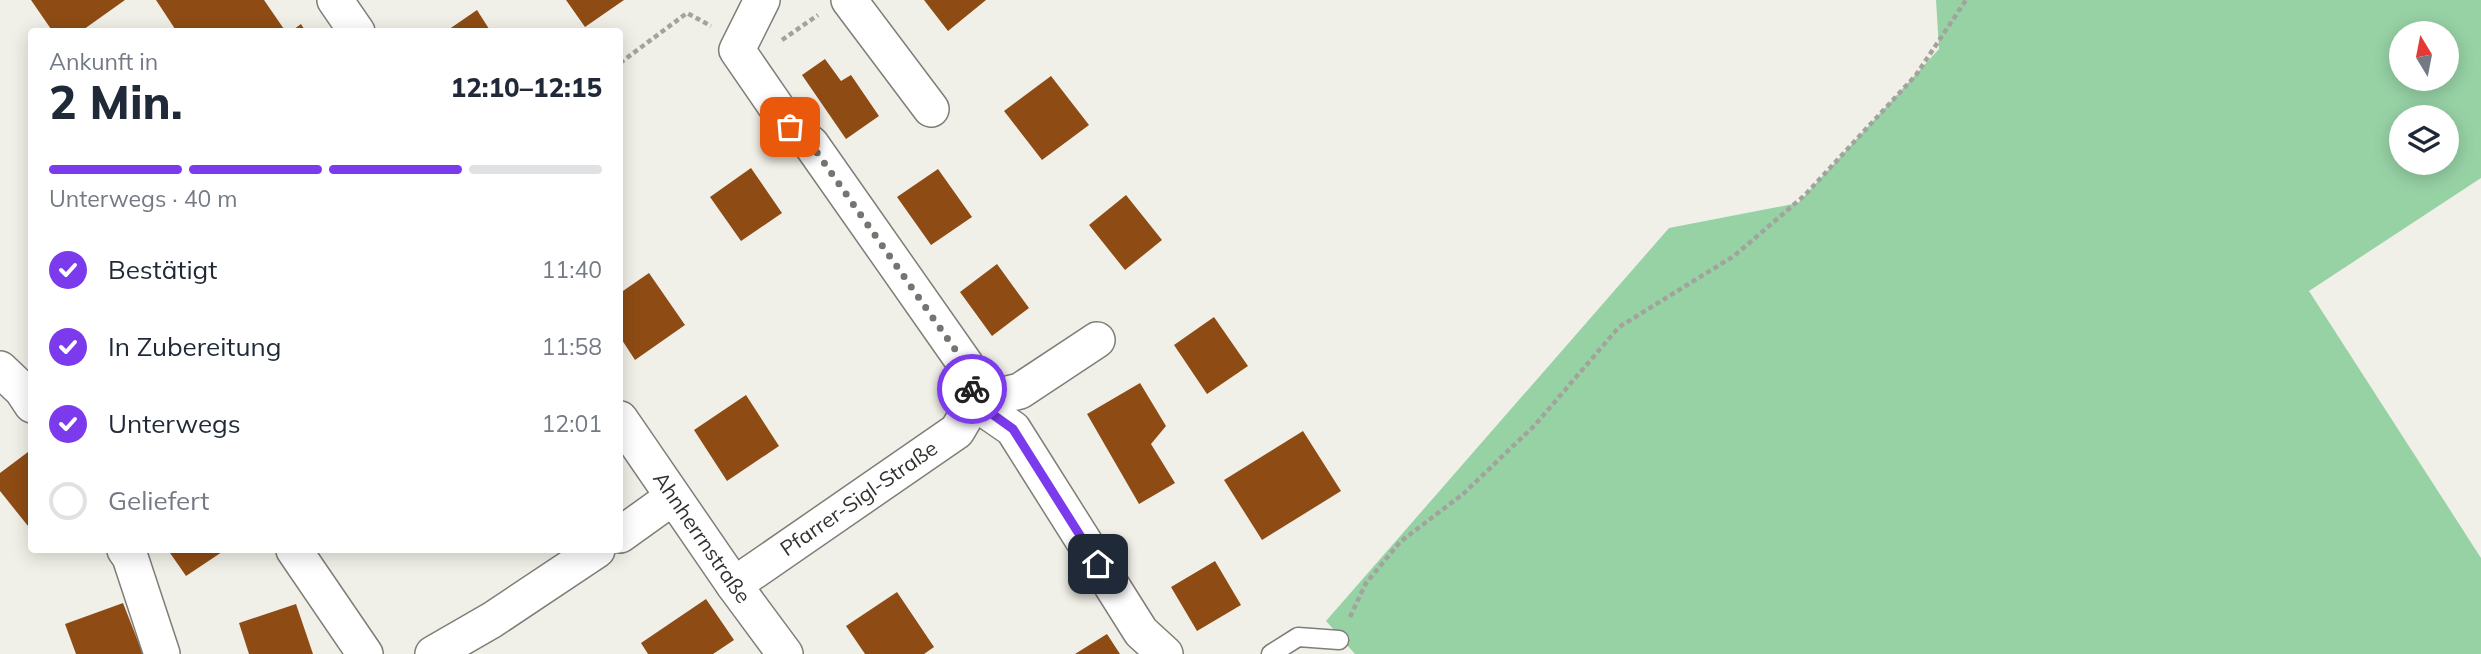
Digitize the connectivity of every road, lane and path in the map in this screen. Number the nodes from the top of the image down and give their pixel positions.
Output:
1 (335, 0) edge
2 (762, 0) edge
3 (1966, 0) edge
4 (838, 4) edge
5 (355, 28) edge
6 (745, 53) junction
7 (623, 61) edge
8 (930, 109) dead end
9 (1097, 340) dead end
10 (974, 401) junction
11 (623, 423) edge
12 (673, 497) junction
13 (623, 533) edge
14 (127, 553) edge
15 (295, 553) edge
16 (592, 553) edge
17 (734, 585) junction
18 (1339, 640) joint
19 (162, 654) edge
20 (365, 654) edge
21 (433, 654) edge
22 (785, 654) edge
23 (1165, 654) edge
24 (1271, 654) edge

1 - 5 street
2 - 6 street
3 - 18 path
4 - 6 path
4 - 8 street
6 - 7 path
6 - 10 street
9 - 10 street
10 - 17 street, Pfarrer-Sigl-Straße
10 - 23 street
11 - 12 street, Ahnherrnstraße
12 - 13 street
12 - 17 street, Ahnherrnstraße
14 - 19 street
15 - 20 street
16 - 21 street
17 - 22 street, Ahnherrnstraße
18 - 24 lane

